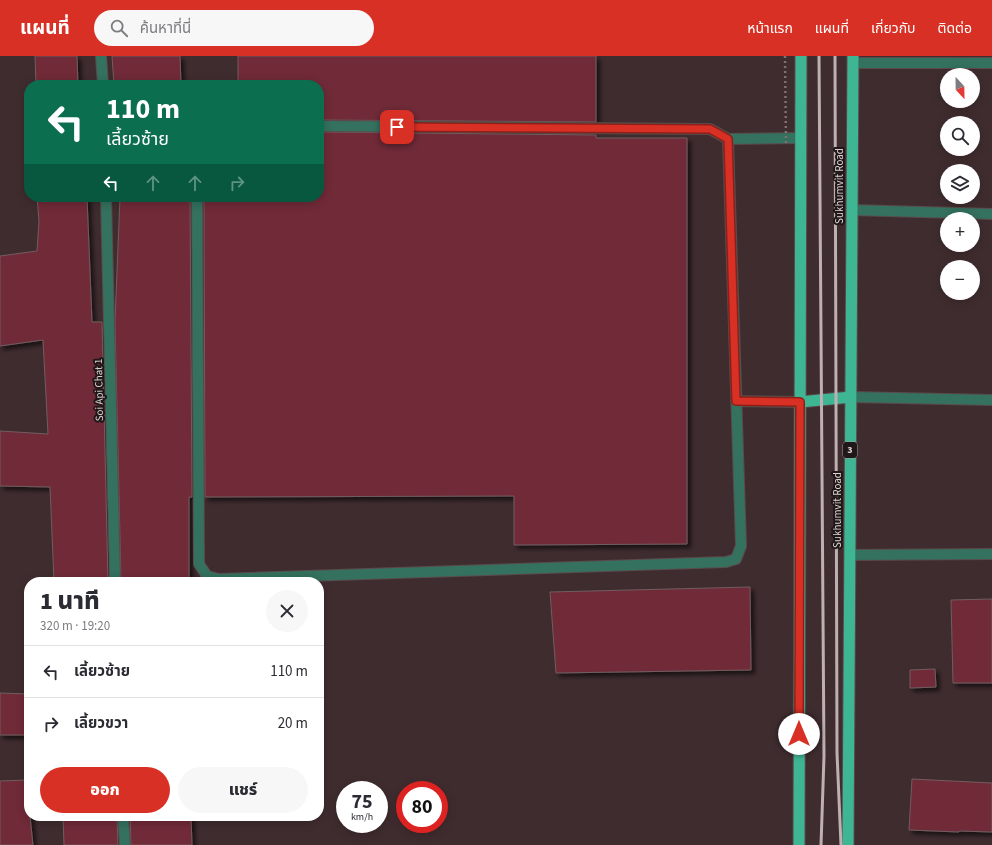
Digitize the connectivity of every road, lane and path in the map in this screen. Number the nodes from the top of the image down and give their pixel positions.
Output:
1 (101, 56) edge
2 (785, 56) edge
3 (801, 56) edge
4 (853, 60) edge
5 (992, 63) edge
6 (103, 80) edge
7 (324, 126) edge
8 (801, 138) junction
9 (728, 139) junction
10 (786, 145) dead end
11 (106, 202) edge
12 (197, 202) edge
13 (852, 210) junction
14 (992, 214) edge
15 (850, 397) junction
16 (992, 400) edge
17 (736, 401) junction
18 (800, 402) junction
19 (992, 554) edge
20 (850, 555) junction
21 (115, 577) edge
22 (211, 577) edge
23 (279, 577) edge
24 (123, 821) edge
25 (125, 845) edge
26 (799, 845) edge
27 (848, 845) edge

1 - 6 street
2 - 10 path, bridge
3 - 8 highway
4 - 5 street
4 - 13 highway, Sukhumvit Road / 3
7 - 9 street
8 - 9 street
8 - 18 highway
9 - 17 street
11 - 21 street, Soi Api Chat 1
12 - 22 street
13 - 14 street
13 - 15 highway, Sukhumvit Road / 3
15 - 16 street
15 - 18 highway
15 - 20 highway, Sukhumvit Road / 3
17 - 18 street
17 - 23 street
18 - 26 highway
19 - 20 street
20 - 27 highway, Sukhumvit Road / 3
24 - 25 street

